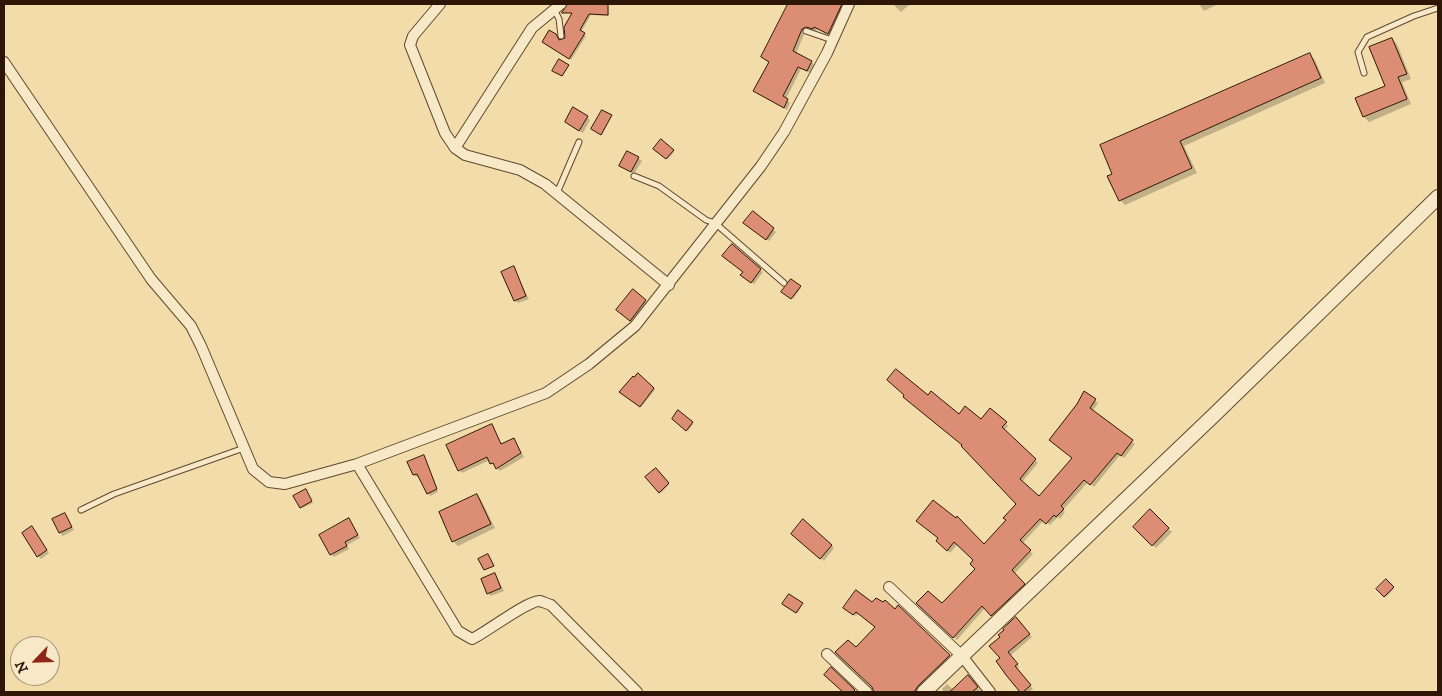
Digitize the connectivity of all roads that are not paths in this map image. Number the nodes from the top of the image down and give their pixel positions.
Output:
1 (440, 4) edge
2 (849, 4) edge
3 (558, 7) edge
4 (1438, 8) edge
5 (806, 31) dead end
6 (562, 36) dead end
7 (833, 41) junction
8 (4, 62) edge
9 (1364, 73) dead end
10 (579, 142) dead end
11 (454, 148) junction
12 (634, 176) dead end
13 (557, 194) junction
14 (1438, 197) edge
15 (716, 223) junction
16 (784, 283) dead end
17 (669, 285) junction
18 (244, 447) junction
19 (357, 464) junction
20 (81, 510) dead end
21 (889, 587) dead end
22 (828, 654) dead end
23 (962, 656) junction
24 (637, 692) edge
25 (867, 692) edge
26 (924, 692) edge
27 (990, 692) edge

1 - 11 street
2 - 7 street
3 - 6 lane
3 - 11 street
4 - 9 lane
5 - 7 lane
7 - 15 street
8 - 18 street
10 - 13 lane
11 - 13 street
12 - 15 lane
13 - 17 street
14 - 23 street
15 - 16 lane
15 - 17 street
17 - 19 street
18 - 19 street
18 - 20 lane
19 - 24 street
21 - 23 street
22 - 25 street
23 - 26 street
23 - 27 street

